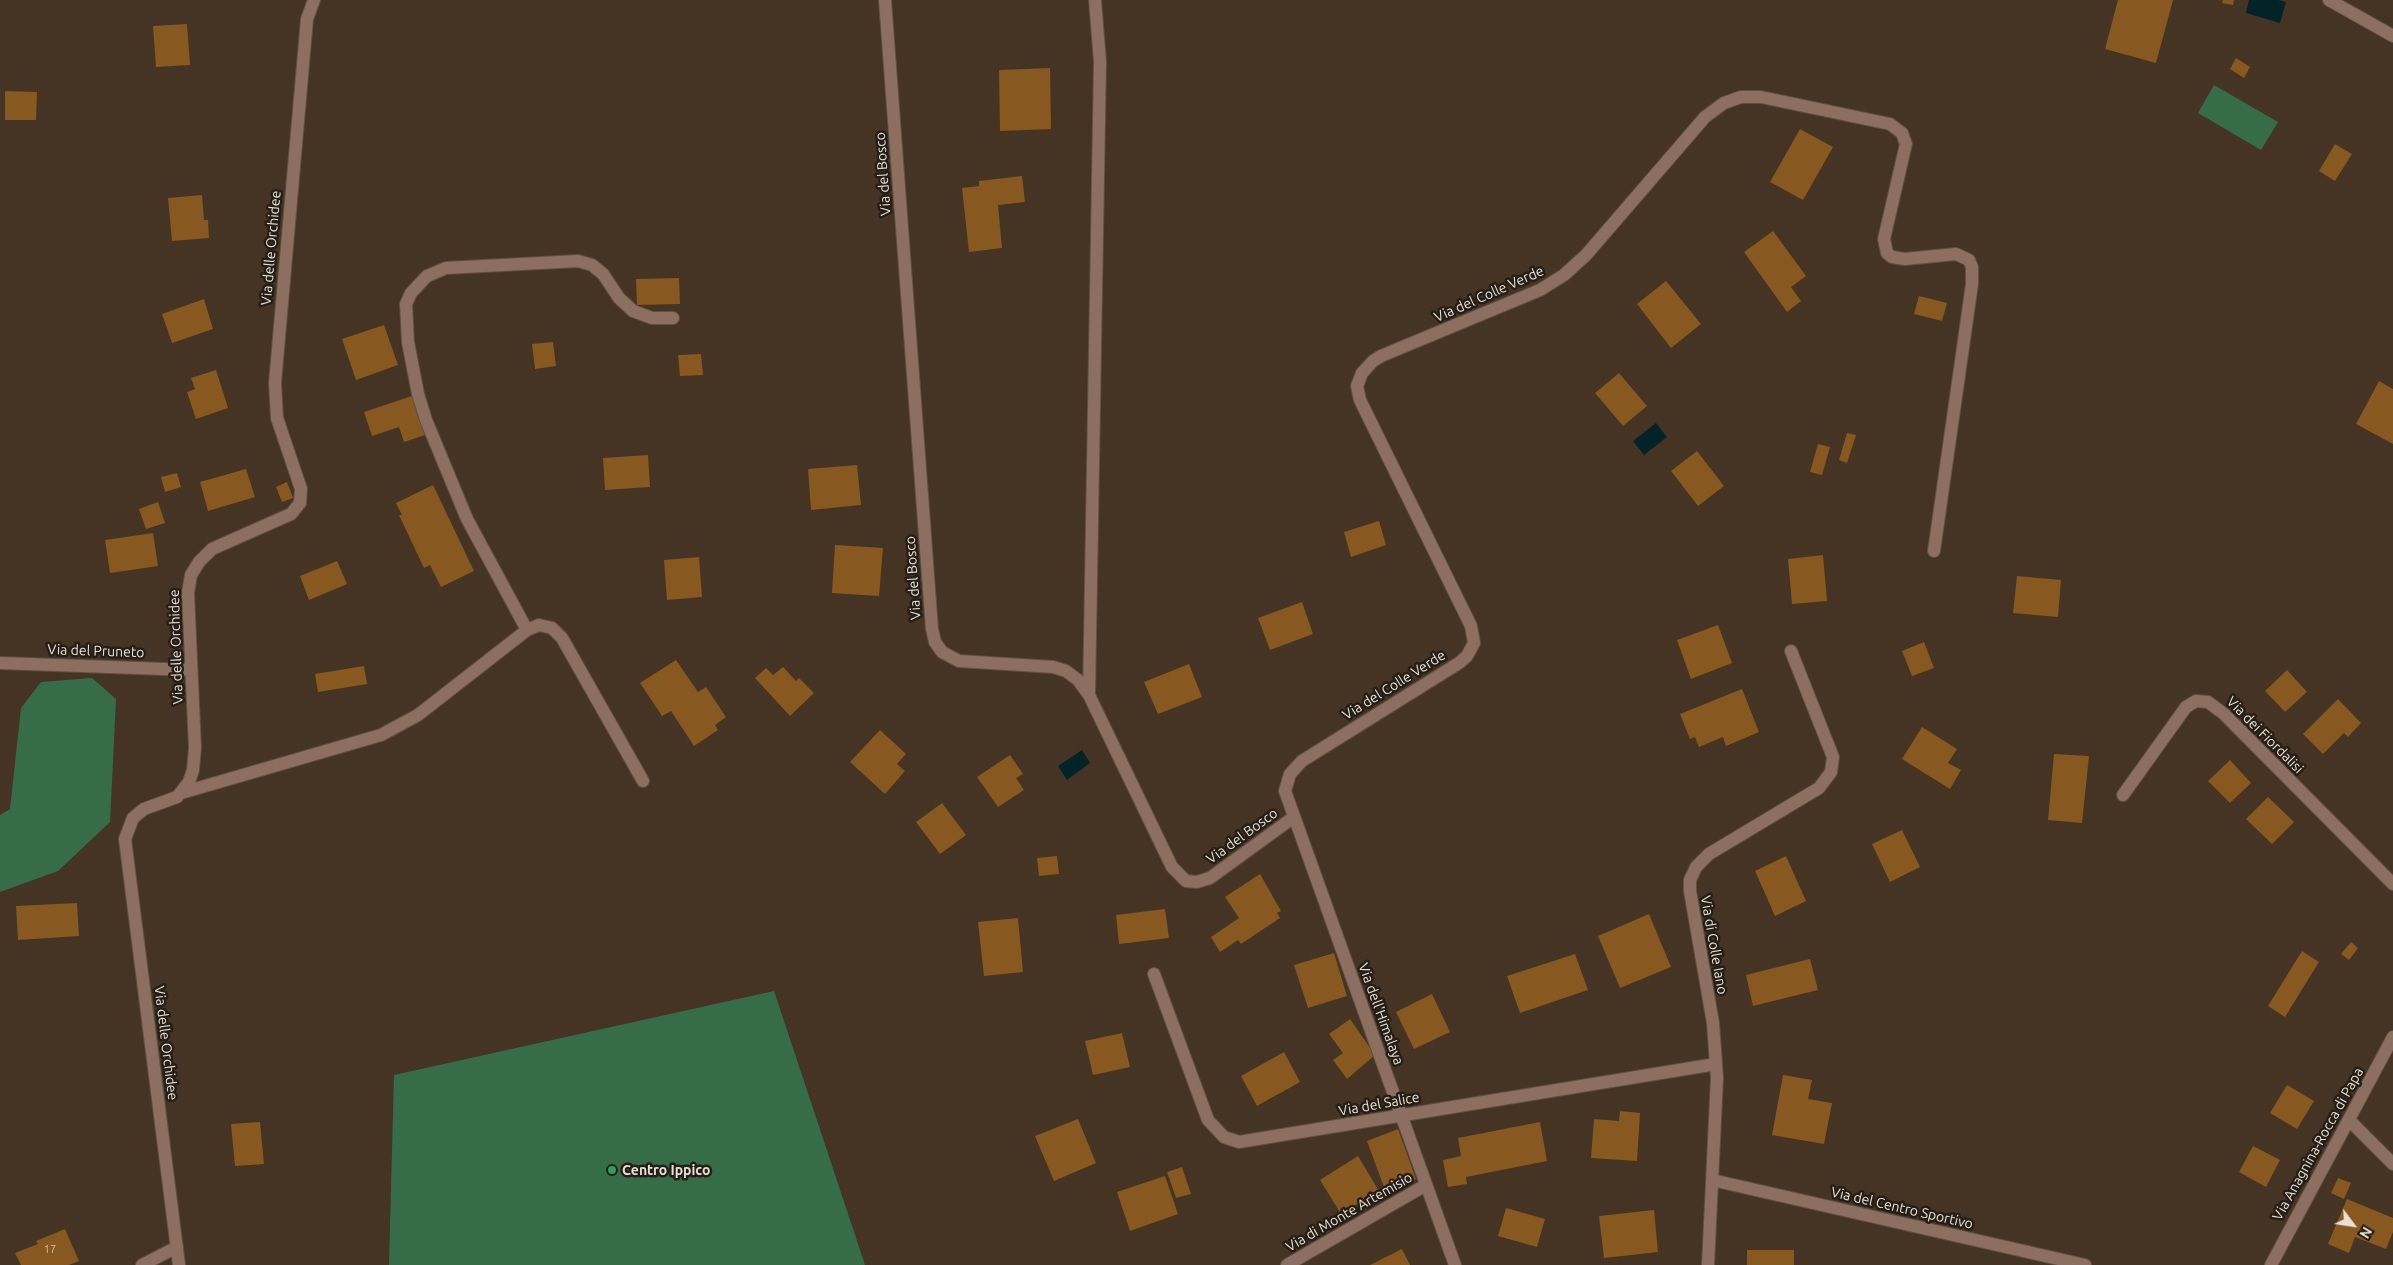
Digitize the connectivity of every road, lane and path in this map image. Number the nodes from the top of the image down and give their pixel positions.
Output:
1 (314, 0) edge
2 (885, 0) edge
3 (1095, 0) edge
4 (2329, 0) edge
5 (2393, 36) edge
6 (673, 318) dead end
7 (1934, 551) dead end
8 (527, 630) junction
9 (1791, 652) dead end
10 (0, 663) edge
11 (191, 670) junction
12 (1089, 695) junction
13 (1290, 774) joint
14 (643, 781) dead end
15 (181, 793) junction
16 (2123, 796) dead end
17 (1294, 817) junction
18 (2393, 884) edge
19 (1154, 974) dead end
20 (2393, 1037) edge
21 (1716, 1064) junction
22 (1401, 1115) junction
23 (2349, 1120) junction
24 (2393, 1164) edge
25 (1712, 1180) junction
26 (1426, 1185) junction
27 (177, 1248) junction
28 (142, 1265) edge
29 (179, 1265) edge
30 (1287, 1265) edge
31 (1455, 1265) edge
32 (1708, 1265) edge
33 (2085, 1265) edge
34 (2271, 1265) edge

1 - 11 street, Via delle Orchidee
2 - 12 street, Via del Bosco
3 - 12 street
4 - 5 street
6 - 8 street
7 - 13 street, Via del Colle Verde
8 - 14 street
8 - 15 street
9 - 21 street, Via di Colle Iano
10 - 11 street, Via del Pruneto
11 - 15 street, Via delle Orchidee
12 - 17 street, Via del Bosco
13 - 17 street, Via dell'Himalaya
15 - 27 street, Via delle Orchidee
16 - 18 street, Via dei Fiordalisi
17 - 22 street, Via dell'Himalaya
19 - 22 street, Via del Salice
20 - 23 street, Via Anagnina-Rocca di Papa
21 - 22 street, Via del Salice
21 - 25 street, Via di Colle Iano
22 - 26 street, Via dell'Himalaya
23 - 24 street
23 - 34 street, Via Anagnina-Rocca di Papa
25 - 32 street, Via di Colle Iano
25 - 33 street, Via del Centro Sportivo
26 - 30 street, Via di Monte Artemisio
26 - 31 street, Via dell'Himalaya
27 - 28 street
27 - 29 street, Via delle Orchidee

